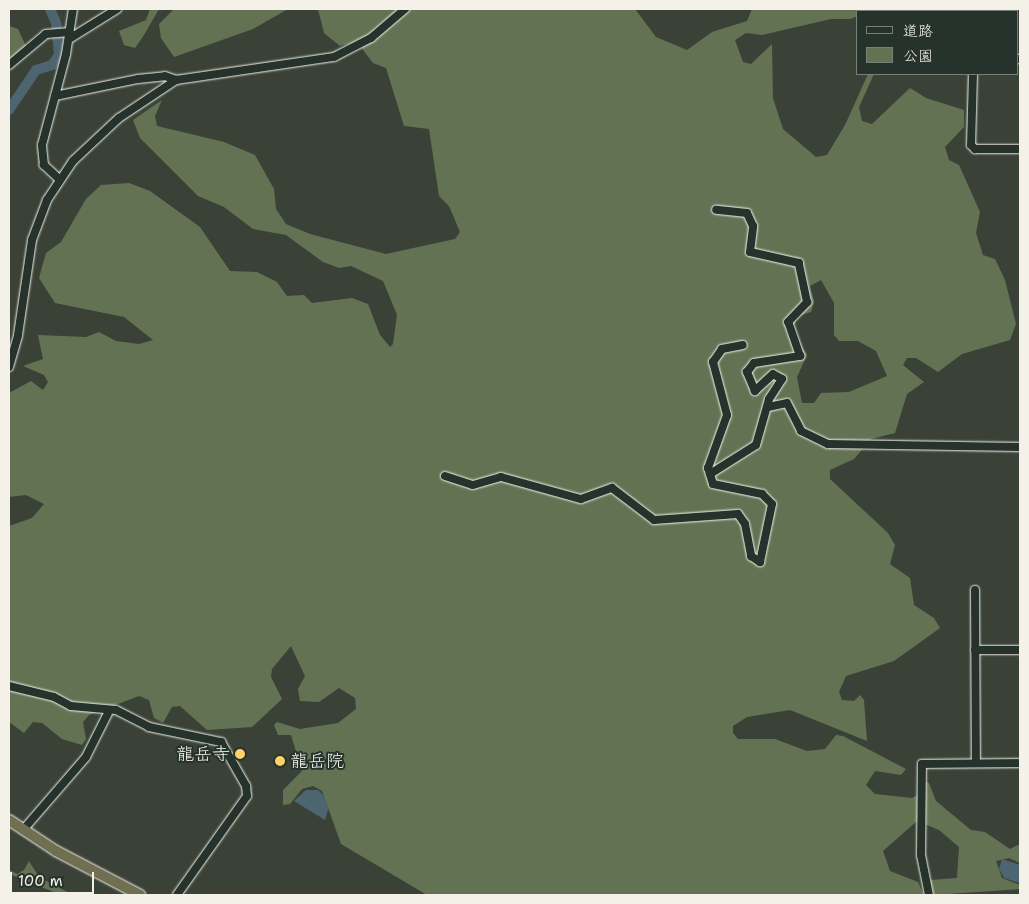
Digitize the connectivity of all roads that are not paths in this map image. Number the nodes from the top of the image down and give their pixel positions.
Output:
1 (73, 9) edge
2 (116, 9) edge
3 (405, 9) edge
4 (70, 35) junction
5 (9, 65) edge
6 (972, 75) edge
7 (176, 80) junction
8 (55, 96) junction
9 (1020, 149) edge
10 (59, 178) junction
11 (716, 210) dead end
12 (18, 335) junction
13 (9, 336) edge
14 (743, 344) dead end
15 (9, 367) edge
16 (768, 407) junction
17 (1020, 447) edge
18 (710, 474) junction
19 (445, 476) dead end
20 (975, 590) dead end
21 (975, 650) junction
22 (1020, 650) edge
23 (9, 686) edge
24 (108, 712) junction
25 (976, 763) junction
26 (1020, 763) edge
27 (9, 820) edge
28 (23, 830) junction
29 (140, 895) edge
30 (177, 895) edge
31 (929, 895) edge

1 - 4 street
2 - 4 street
3 - 7 street
4 - 5 street
4 - 8 street
6 - 9 street
7 - 8 street
7 - 10 street
8 - 10 street
10 - 12 street
11 - 16 street
12 - 13 street
12 - 15 street
14 - 18 street
16 - 17 street
16 - 18 street
18 - 19 street
20 - 21 street
21 - 22 street
21 - 25 street
23 - 24 street
24 - 28 street
24 - 30 street
25 - 26 street
25 - 31 street
27 - 28 highway
28 - 29 highway

